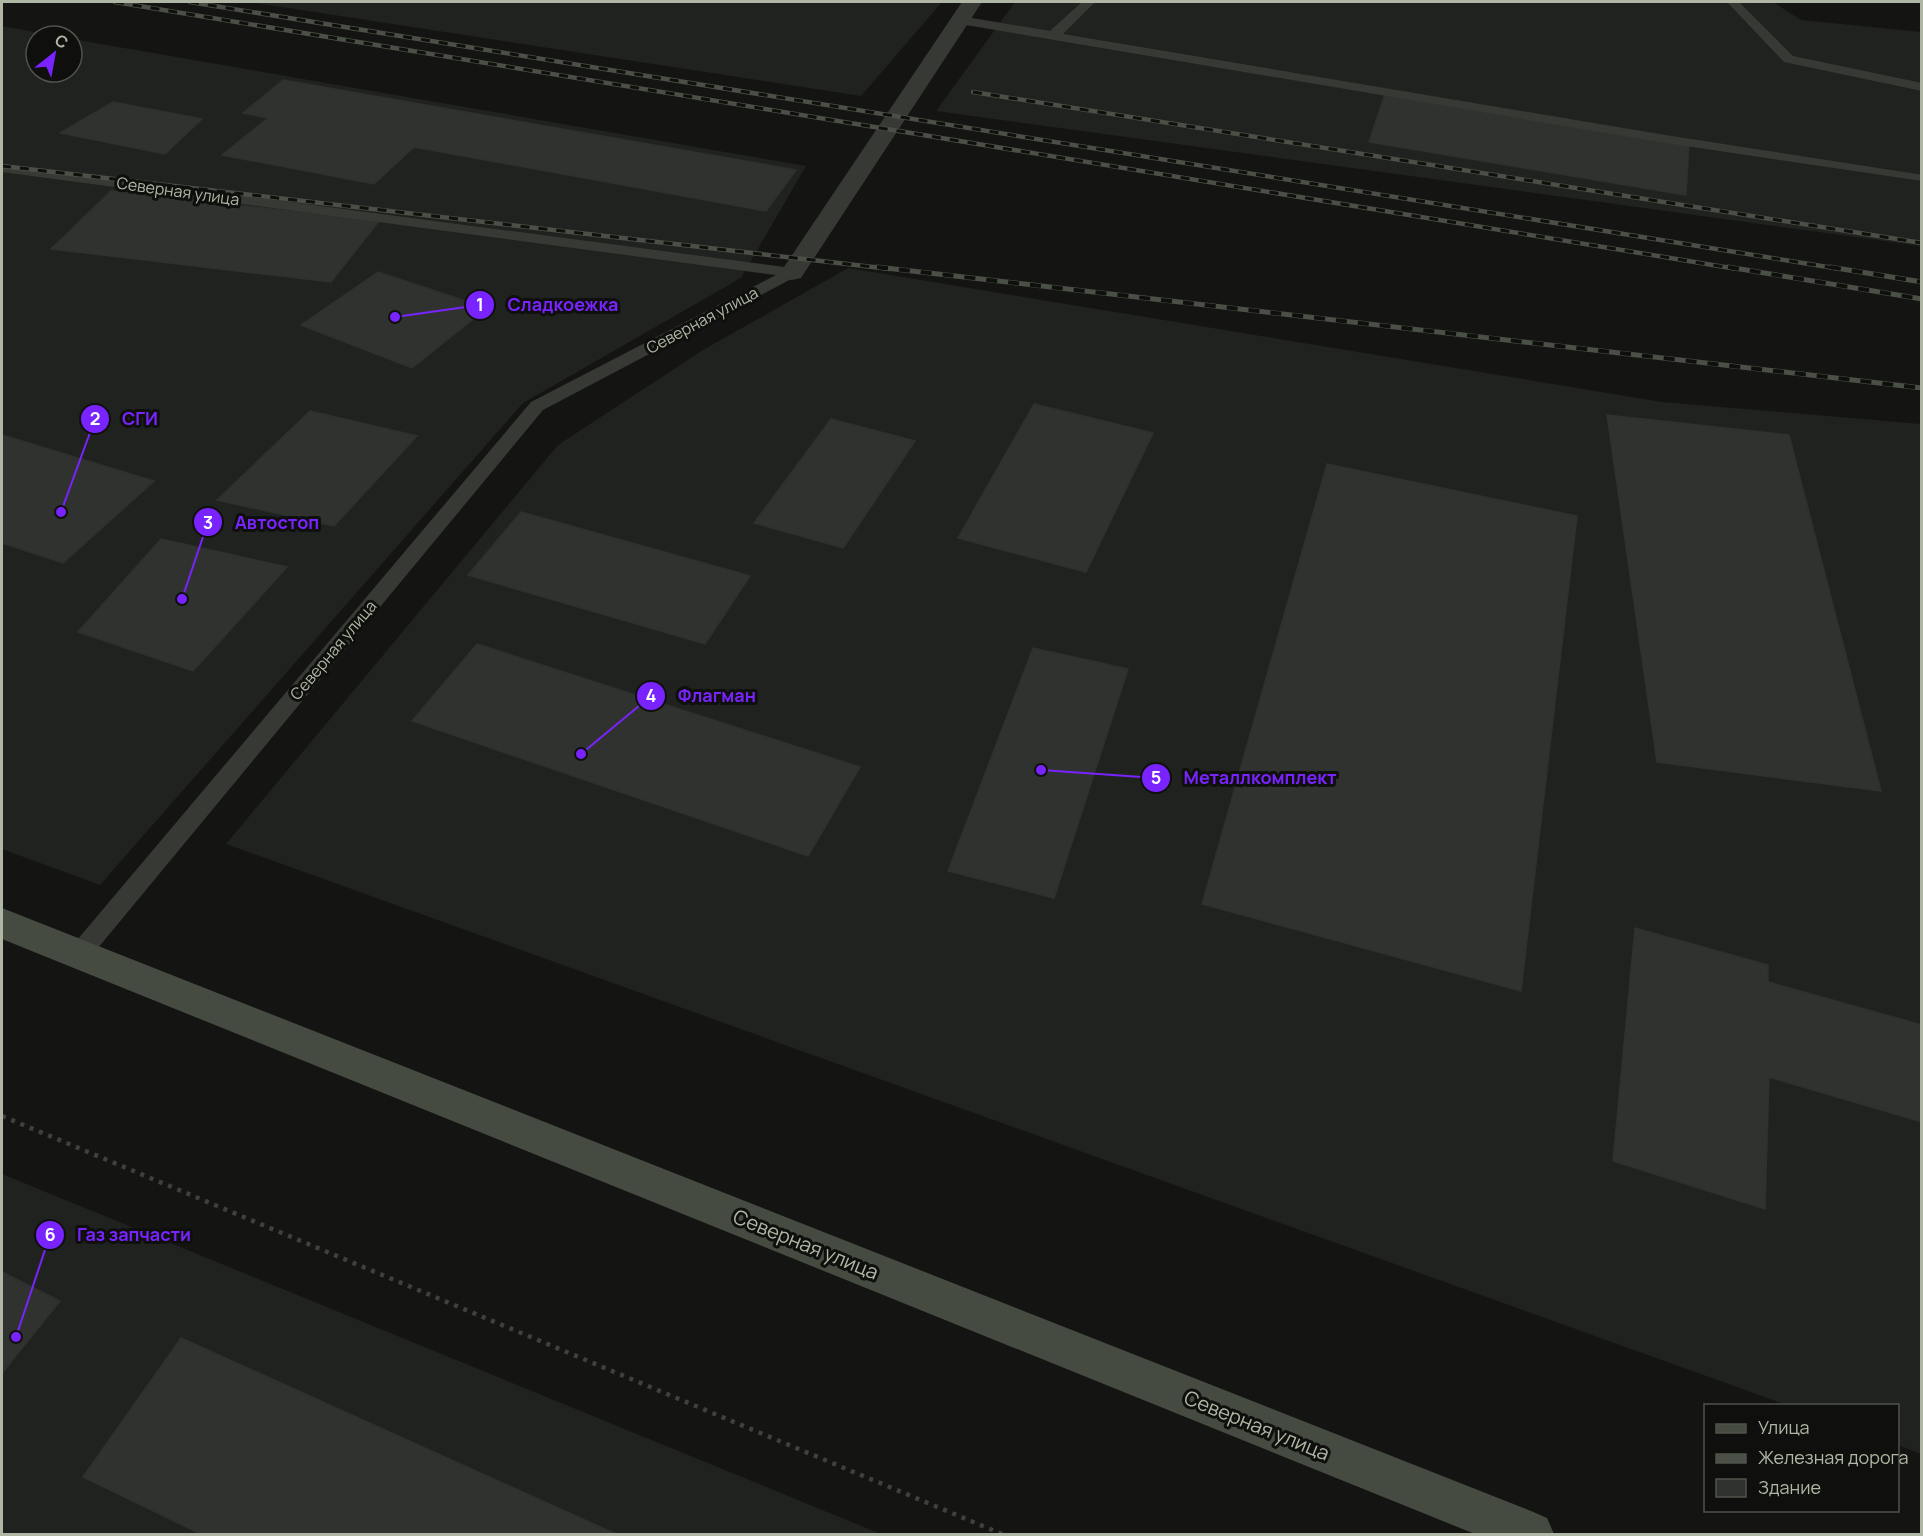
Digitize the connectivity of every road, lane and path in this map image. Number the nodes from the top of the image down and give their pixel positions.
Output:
1 (1089, 2) edge
2 (1733, 2) edge
3 (966, 11) edge
4 (1053, 36) junction
5 (1922, 87) edge
6 (2, 168) edge
7 (1917, 178) dead end
8 (792, 273) junction
9 (2, 923) edge
10 (80, 953) junction
11 (2, 1116) edge
12 (1002, 1534) edge
13 (1531, 1534) edge

1 - 4 lane
2 - 5 lane
3 - 4 lane
3 - 8 street
4 - 7 lane
6 - 8 lane, Северная улица
8 - 10 lane, Северная улица
9 - 10 main road, Северная улица
10 - 13 main road, Северная улица
11 - 12 path

